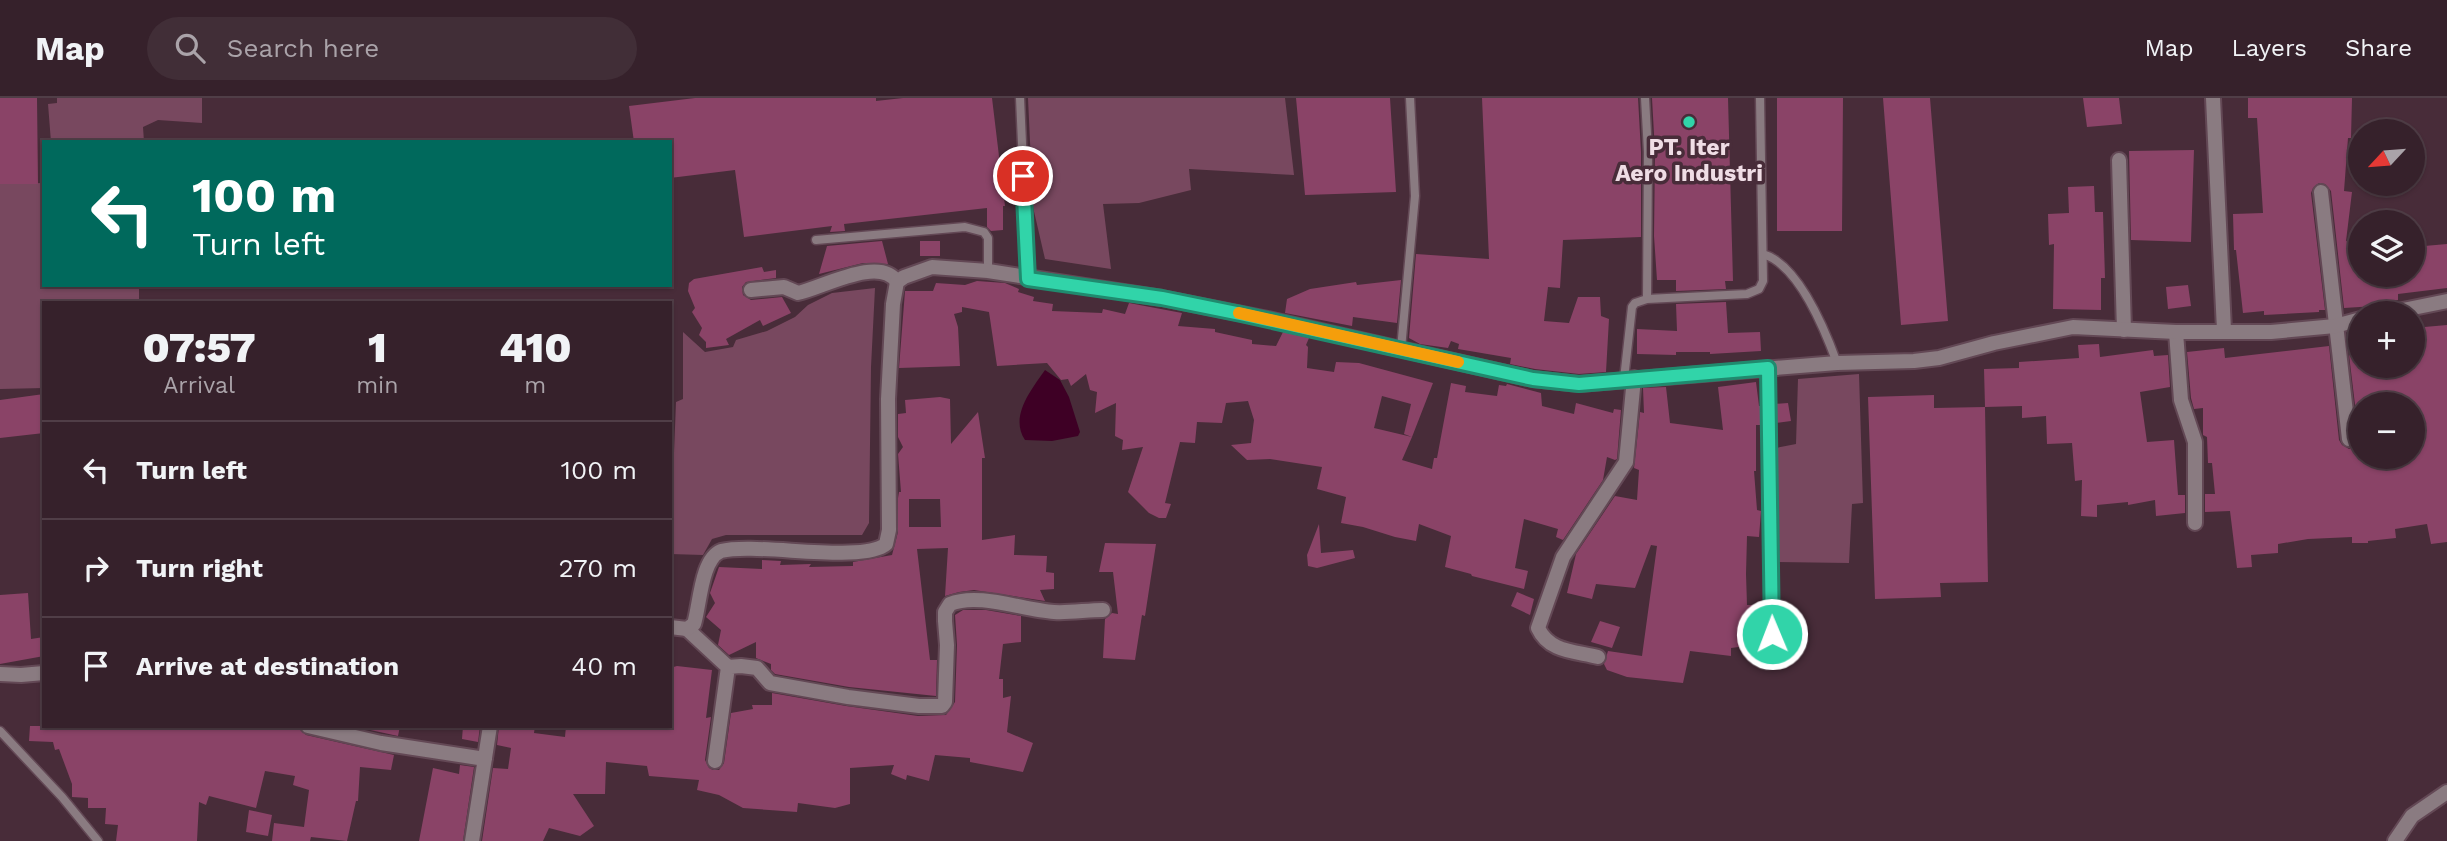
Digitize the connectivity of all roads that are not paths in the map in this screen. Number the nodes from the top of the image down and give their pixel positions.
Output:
1 (1020, 98) edge
2 (1410, 98) edge
3 (1645, 98) edge
4 (1760, 98) edge
5 (2213, 98) edge
6 (2119, 160) dead end
7 (2321, 192) dead end
8 (816, 240) dead end
9 (1763, 254) junction
10 (988, 271) junction
11 (1028, 279) junction
12 (897, 282) junction
13 (751, 290) dead end
14 (1647, 299) junction
15 (2447, 301) edge
16 (2425, 305) edge
17 (2348, 323) edge
18 (2335, 326) junction
19 (2124, 330) junction
20 (2224, 330) junction
21 (2176, 331) junction
22 (1401, 349) junction
23 (1837, 363) junction
24 (1768, 368) junction
25 (1629, 379) junction
26 (2348, 431) edge
27 (2195, 523) dead end
28 (1103, 610) dead end
29 (672, 627) edge
30 (687, 629) junction
31 (1772, 634) dead end
32 (1598, 657) dead end
33 (729, 667) junction
34 (42, 673) edge
35 (0, 674) edge
36 (317, 728) edge
37 (490, 728) edge
38 (0, 731) edge
39 (485, 759) junction
40 (715, 761) dead end
41 (2447, 792) edge
42 (98, 841) edge
43 (472, 841) edge
44 (2395, 841) edge

1 - 11 lane
2 - 22 lane
3 - 14 lane
4 - 9 lane
5 - 20 street
6 - 19 street
7 - 18 street
8 - 10 lane
9 - 14 lane
9 - 23 lane
10 - 11 street
10 - 12 street
11 - 22 street
12 - 13 street
12 - 30 street
14 - 25 lane
15 - 16 street
17 - 18 street
18 - 20 street
18 - 26 street
19 - 21 street
19 - 23 street
20 - 21 street
21 - 27 street
22 - 25 street
23 - 24 street
24 - 25 street
24 - 31 lane
25 - 32 street
28 - 33 street
29 - 30 street
30 - 33 street
33 - 40 street
34 - 35 street
36 - 39 street
37 - 39 street
38 - 42 lane
39 - 43 street
41 - 44 street

